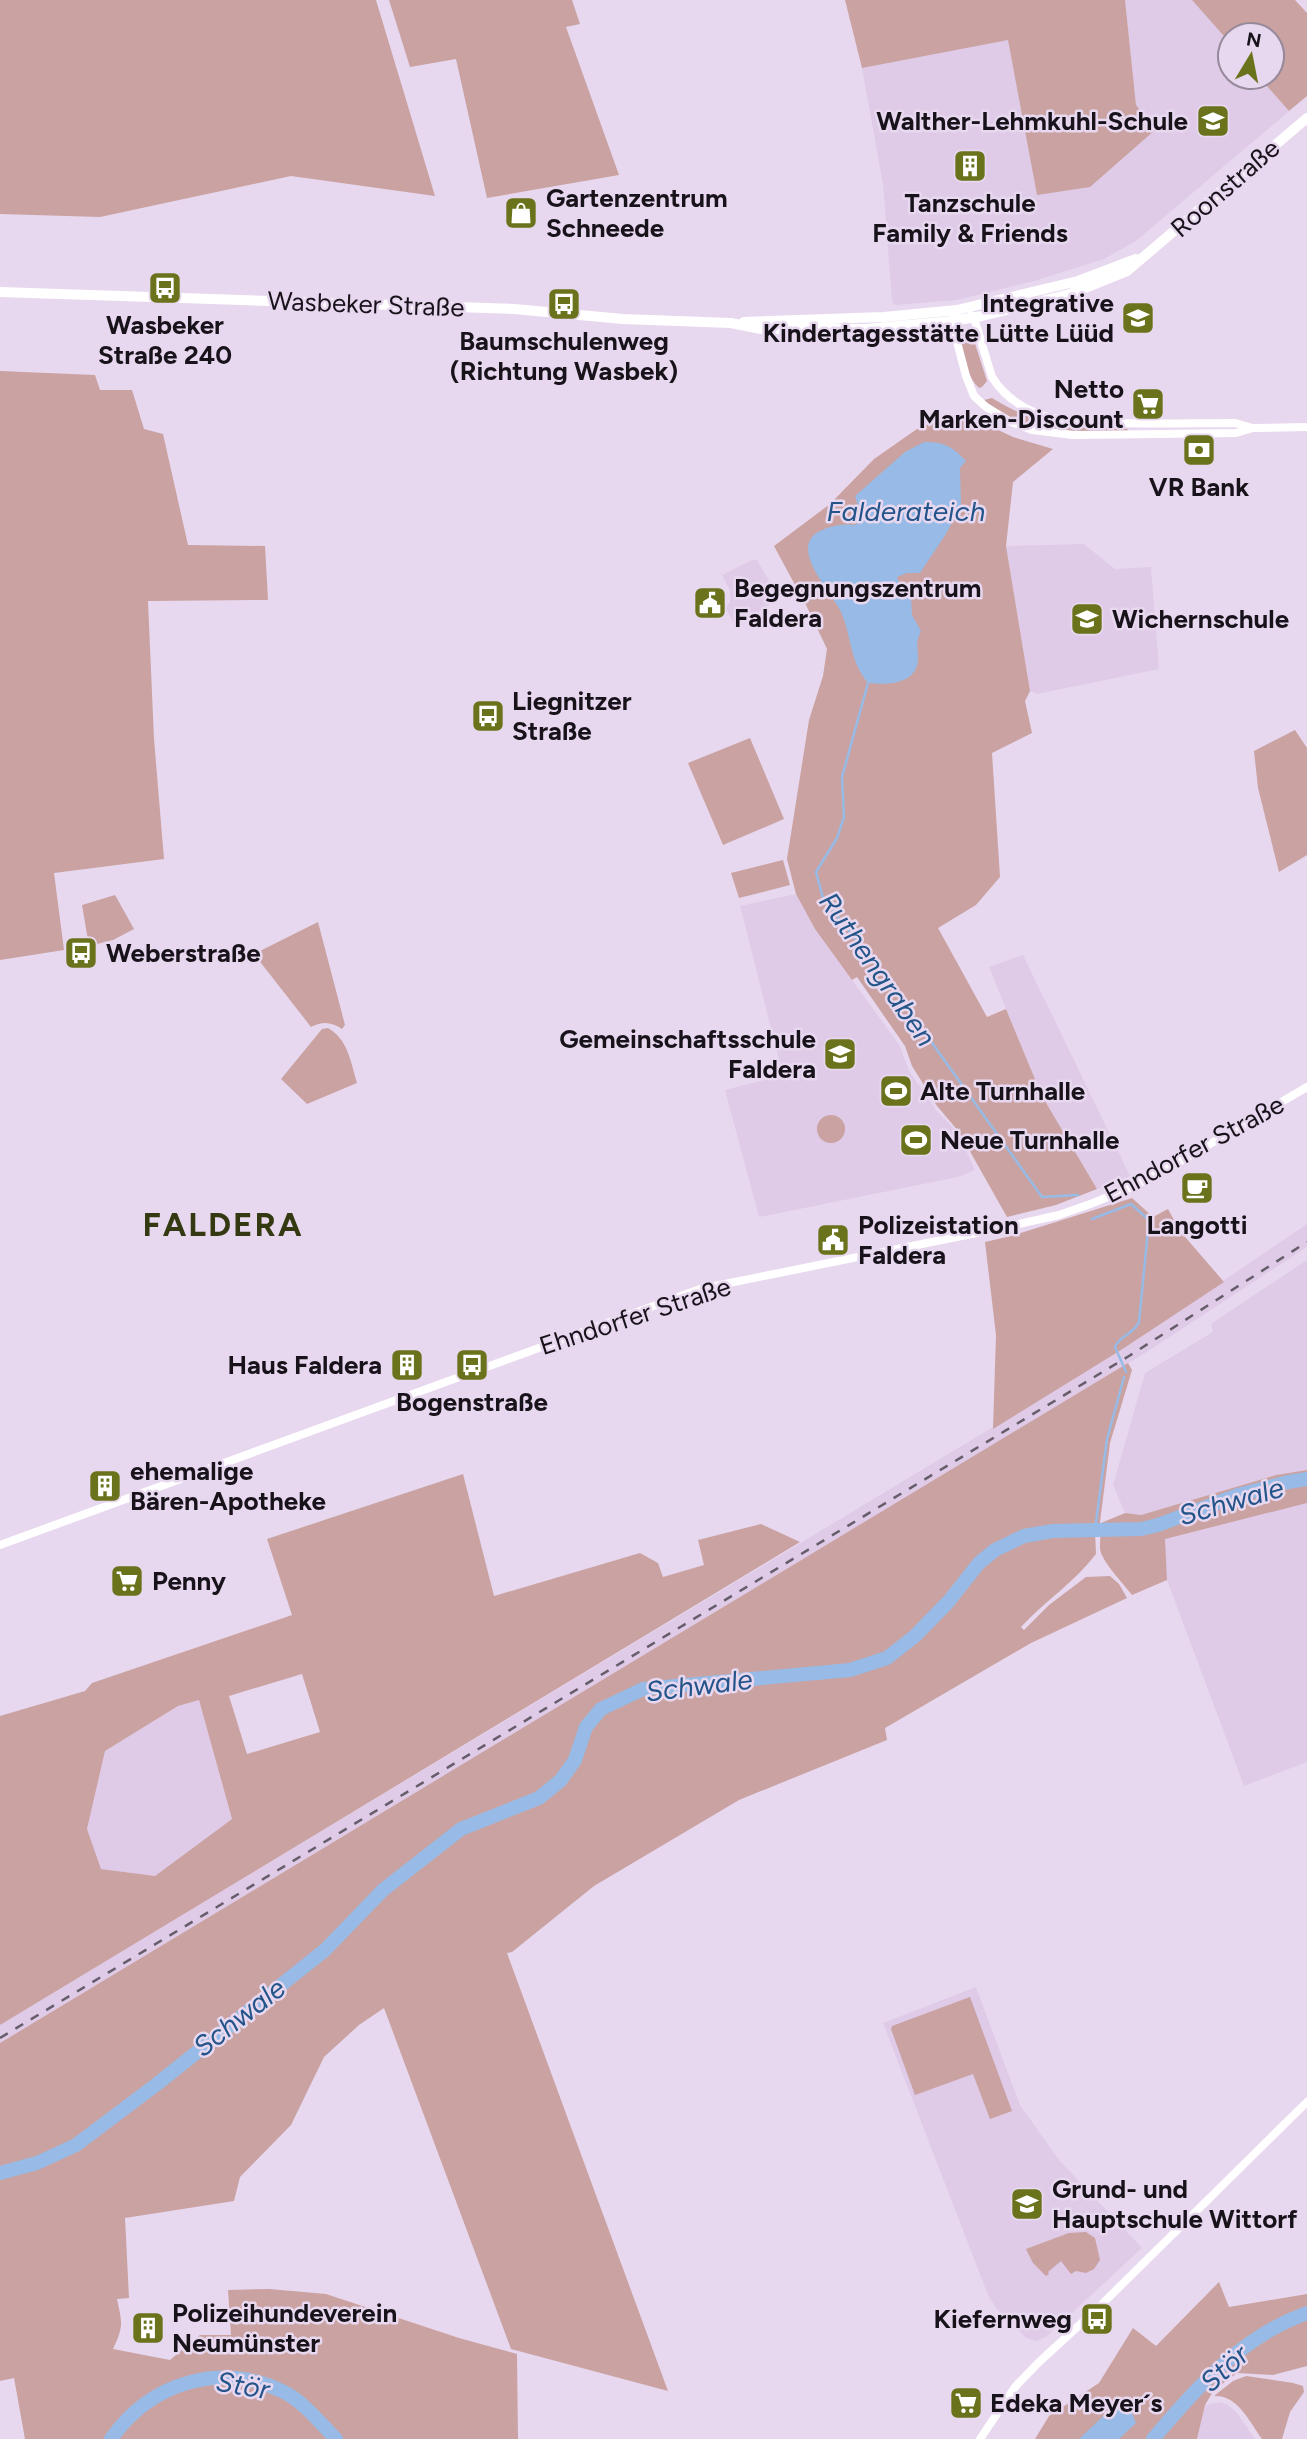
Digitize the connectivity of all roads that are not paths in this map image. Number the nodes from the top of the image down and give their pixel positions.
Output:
1 (1307, 117) edge
2 (1142, 257) junction
3 (0, 292) edge
4 (958, 313) junction
5 (974, 318) junction
6 (1307, 427) edge
7 (1253, 428) junction
8 (1307, 1087) edge
9 (0, 1545) edge
10 (1307, 2102) edge
11 (980, 2439) edge

1 - 2 main road, Roonstraße
2 - 4 main road, Roonstraße
2 - 5 main road, Roonstraße
3 - 4 main road, Wasbeker Straße
4 - 5 main road, Roonstraße
4 - 5 street
4 - 7 street
5 - 7 street
6 - 7 street
8 - 9 street, Ehndorfer Straße
10 - 11 street

